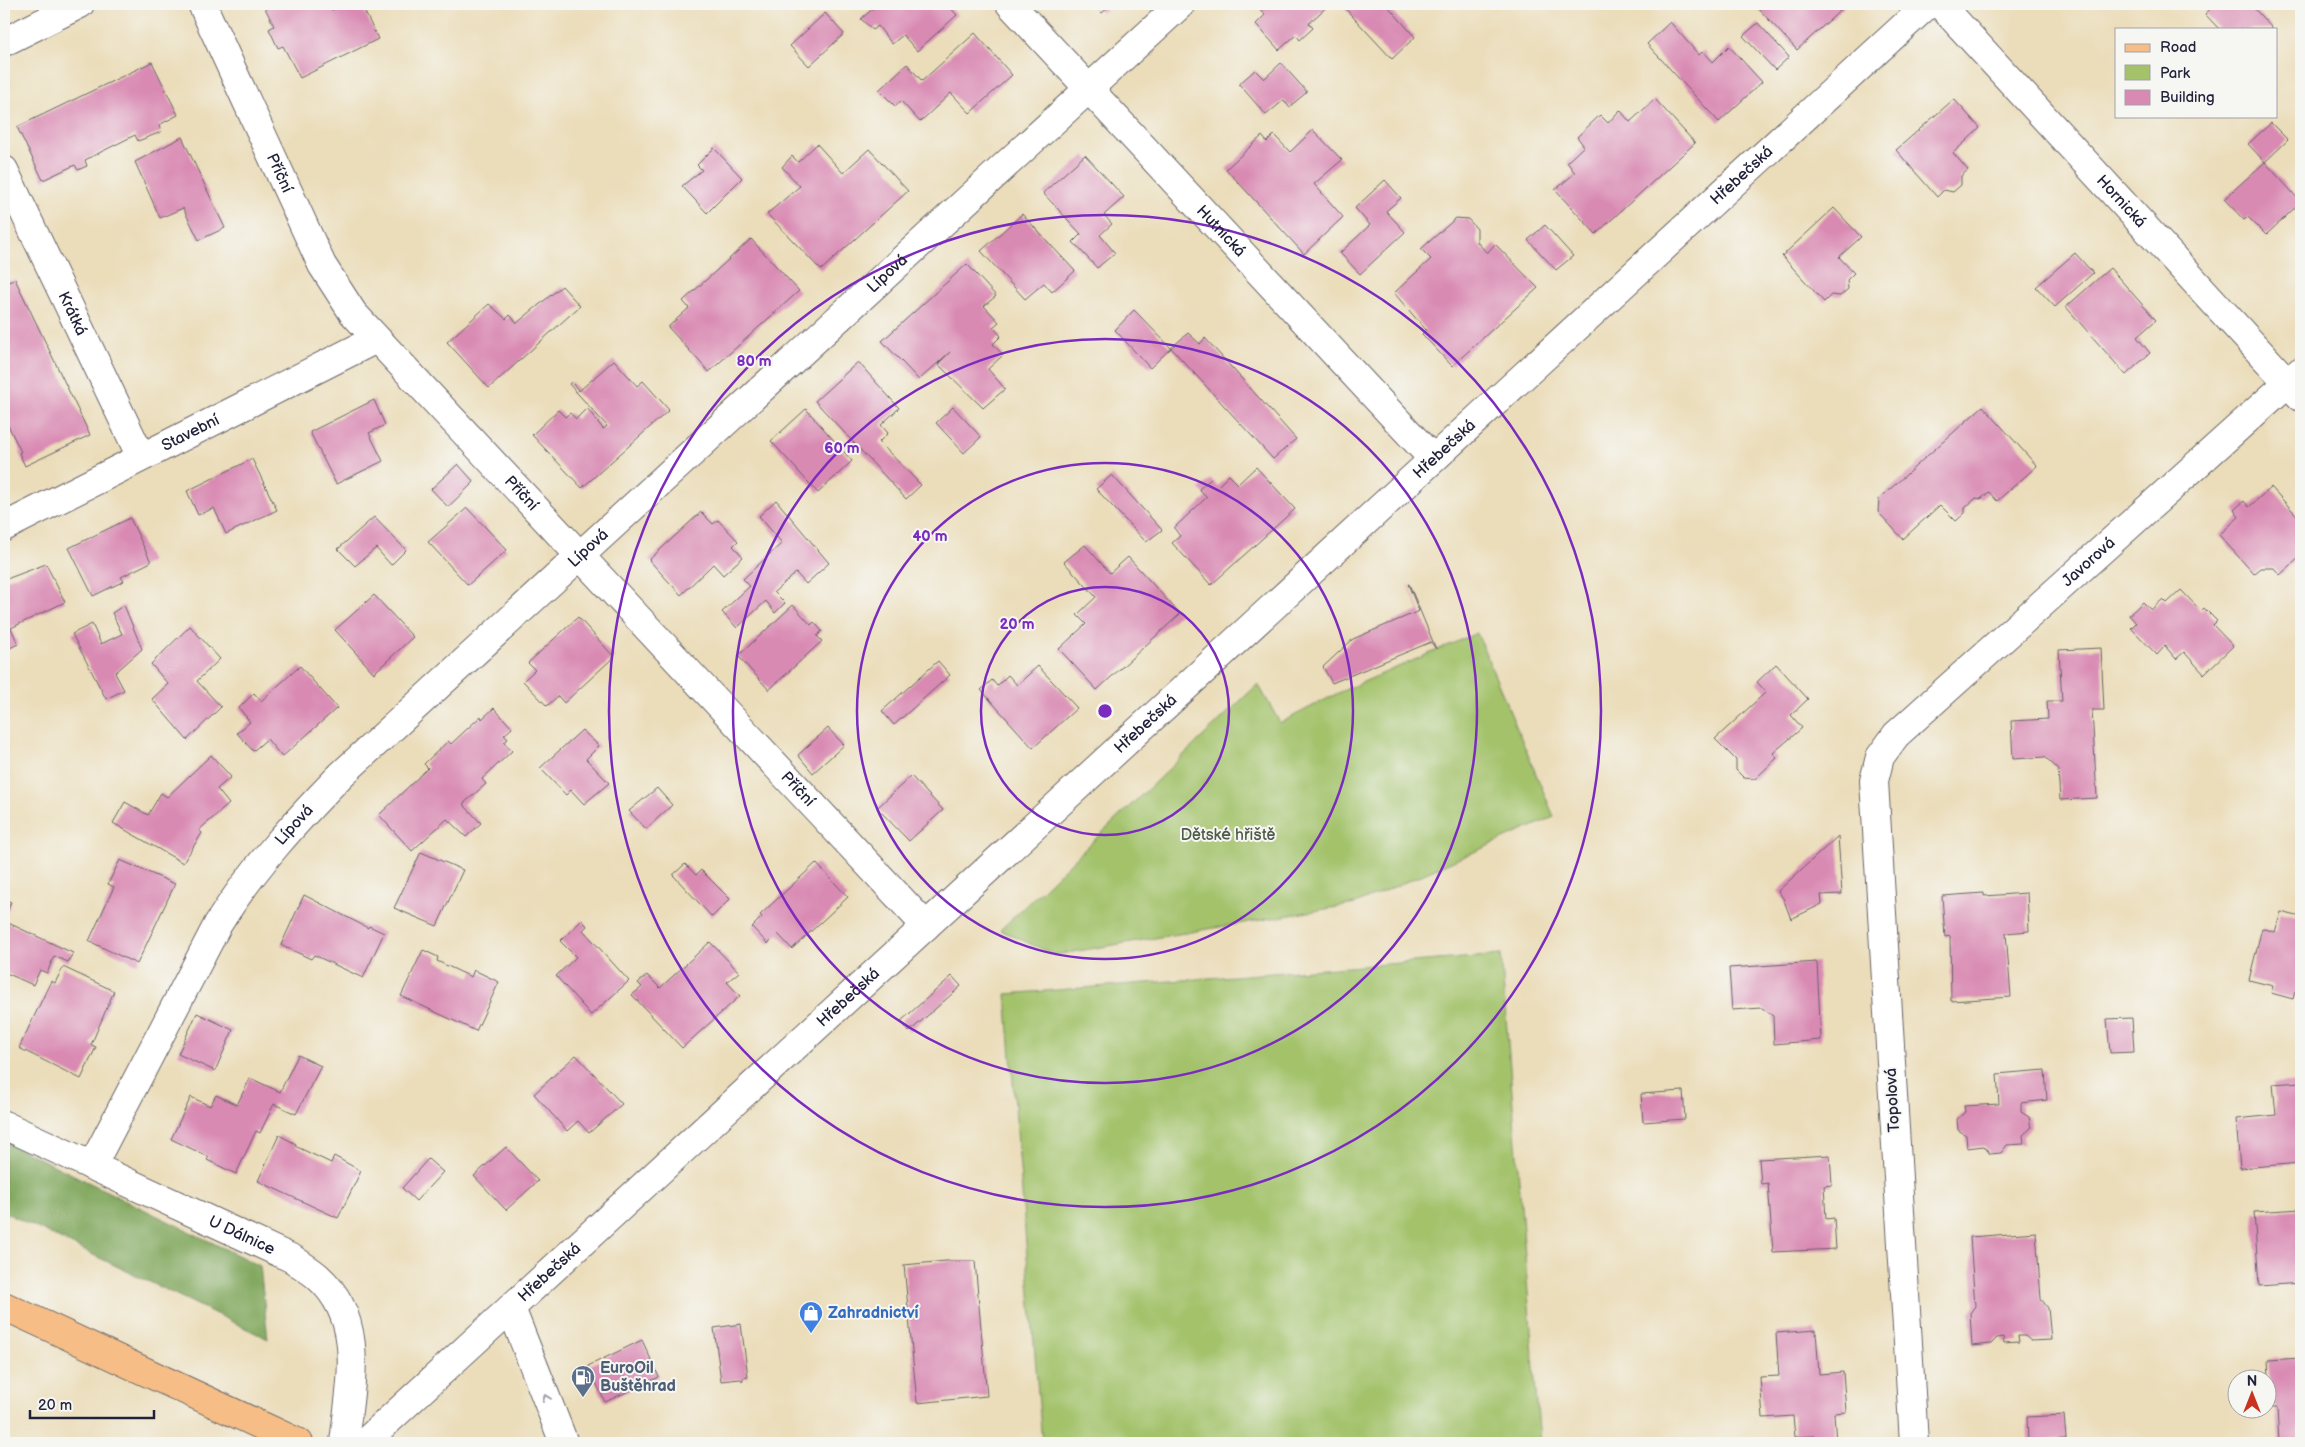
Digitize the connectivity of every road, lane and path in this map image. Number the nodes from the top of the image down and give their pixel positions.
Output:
1 (80, 4) edge
2 (202, 4) edge
3 (1010, 4) edge
4 (1181, 4) edge
5 (1928, 4) edge
6 (1940, 4) edge
7 (4, 42) edge
8 (1089, 88) junction
9 (4, 170) edge
10 (376, 339) junction
11 (2297, 384) edge
12 (141, 457) junction
13 (1433, 459) junction
14 (4, 527) edge
15 (580, 556) junction
16 (1880, 757) joint
17 (926, 926) junction
18 (4, 1125) edge
19 (92, 1166) junction
20 (4, 1306) edge
21 (511, 1308) junction
22 (299, 1443) edge
23 (344, 1443) edge
24 (364, 1443) edge
25 (564, 1443) edge
26 (1914, 1443) edge

1 - 7 street
2 - 10 street, Příční
3 - 8 street, Hutnická
4 - 8 street, Lípová
5 - 13 street, Hřebečská
6 - 11 street, Hornická
8 - 13 street, Hutnická
8 - 15 street, Lípová
9 - 12 street, Krátká
10 - 12 street, Stavební
10 - 15 street, Příční
11 - 16 street, Javorová
12 - 14 street, Stavební
13 - 17 street, Hřebečská
15 - 17 street, Příční
15 - 19 street, Lípová
16 - 26 street, Topolová
17 - 21 street, Hřebečská
18 - 19 street, U Dálnice
19 - 23 street, U Dálnice
20 - 22 main road
21 - 24 street, Hřebečská
25 -> 21 street

